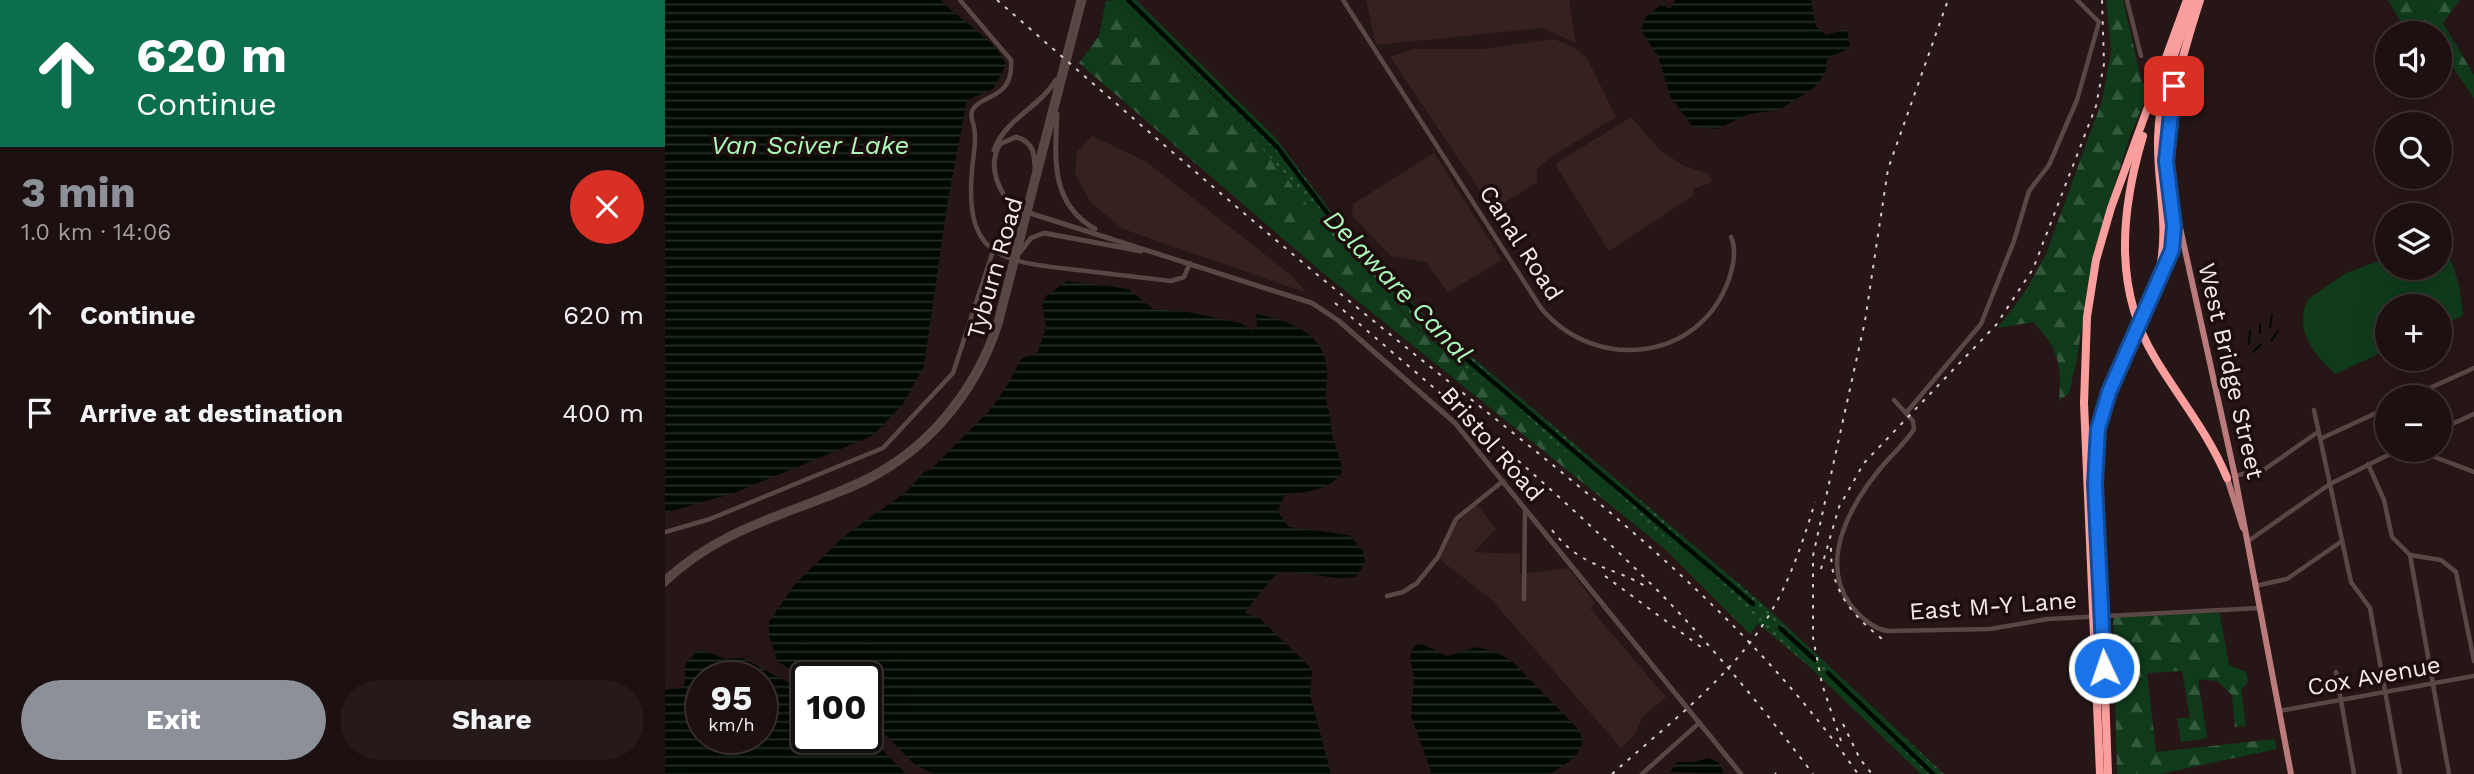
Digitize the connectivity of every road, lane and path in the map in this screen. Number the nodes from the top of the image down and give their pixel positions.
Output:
1 (960, 0) edge
2 (1083, 0) edge
3 (1343, 0) edge
4 (2077, 0) edge
5 (2127, 0) edge
6 (2185, 0) edge
7 (2194, 0) edge
8 (2202, 0) edge
9 (2141, 56) dead end
10 (1062, 75) junction
11 (2152, 99) junction
12 (1058, 101) junction
13 (2168, 137) junction
14 (1035, 172) junction
15 (2115, 195) junction
16 (1028, 206) junction
17 (2179, 223) joint
18 (1731, 237) dead end
19 (1136, 246) junction
20 (993, 251) junction
21 (1154, 251) junction
22 (1016, 253) junction
23 (1190, 263) junction
24 (1012, 267) junction
25 (2144, 314) junction
26 (2474, 368) edge
27 (2436, 385) edge
28 (1894, 400) dead end
29 (2314, 410) dead end
30 (1906, 413) junction
31 (2375, 414) edge
32 (2474, 414) edge
33 (2452, 424) edge
34 (2318, 432) junction
35 (2320, 439) junction
36 (2375, 461) edge
37 (2448, 462) edge
38 (2368, 464) junction
39 (2474, 472) edge
40 (2231, 477) junction
41 (1503, 481) junction
42 (2330, 484) junction
43 (1525, 508) junction
44 (665, 532) edge
45 (2342, 541) junction
46 (2246, 542) junction
47 (2410, 555) junction
48 (665, 576) edge
49 (665, 584) edge
50 (2255, 586) junction
51 (1387, 596) dead end
52 (1524, 599) dead end
53 (2260, 608) junction
54 (2474, 661) edge
55 (2336, 672) dead end
56 (2474, 676) edge
57 (2432, 683) junction
58 (2385, 692) junction
59 (2341, 700) junction
60 (2279, 711) junction
61 (1699, 723) junction
62 (1642, 774) edge
63 (1741, 774) edge
64 (2100, 774) edge
65 (2108, 774) edge
66 (2291, 774) edge
67 (2354, 774) edge
68 (2400, 774) edge
69 (2449, 774) edge

1 - 20 street
2 - 10 main road, Tyburn Road
3 - 18 street, Canal Road
4 - 30 street
5 - 9 street
6 - 11 highway
6 - 15 highway
7 - 25 highway
8 - 13 highway
10 - 12 main road, Tyburn Road
10 - 14 main road, Tyburn Road
10 - 19 main road
11 - 15 highway
11 - 40 highway
12 - 16 main road, Tyburn Road
12 - 19 main road
13 - 17 highway
13 - 25 highway
14 - 16 main road, Tyburn Road
14 - 19 main road
15 - 64 highway
16 - 22 main road, Tyburn Road
17 - 40 main road, West Bridge Street
19 - 21 main road, Bristol Road
20 - 23 street
20 - 44 street
21 - 22 main road
21 - 23 main road, Bristol Road
22 - 24 main road, Tyburn Road
23 - 41 main road, Bristol Road
24 - 48 main road, Tyburn Road
24 - 49 main road, Tyburn Road
25 - 65 highway
26 - 27 street
28 - 30 street
29 - 34 street
30 - 53 street, East M-Y Lane
31 - 35 street
32 - 33 street
34 - 35 street
34 - 40 street
35 - 42 street
36 - 38 street
37 - 39 street
38 - 42 street
38 - 47 street
40 - 46 main road, West Bridge Street
41 - 43 main road, Bristol Road
41 - 51 street
42 - 45 street
42 - 46 street
43 - 52 street
43 - 61 main road, Bristol Road
45 - 50 street
45 - 58 street
46 - 50 main road, West Bridge Street
47 - 54 street
47 - 57 street
50 - 53 main road, West Bridge Street
53 - 60 main road, West Bridge Street
55 - 59 street
56 - 57 street, Cox Avenue
57 - 58 street, Cox Avenue
57 - 69 street
58 - 59 street, Cox Avenue
58 - 68 street
59 - 60 street, Cox Avenue
59 - 67 street
60 - 66 main road, West Bridge Street
61 - 62 street
61 - 63 main road, Bristol Road

